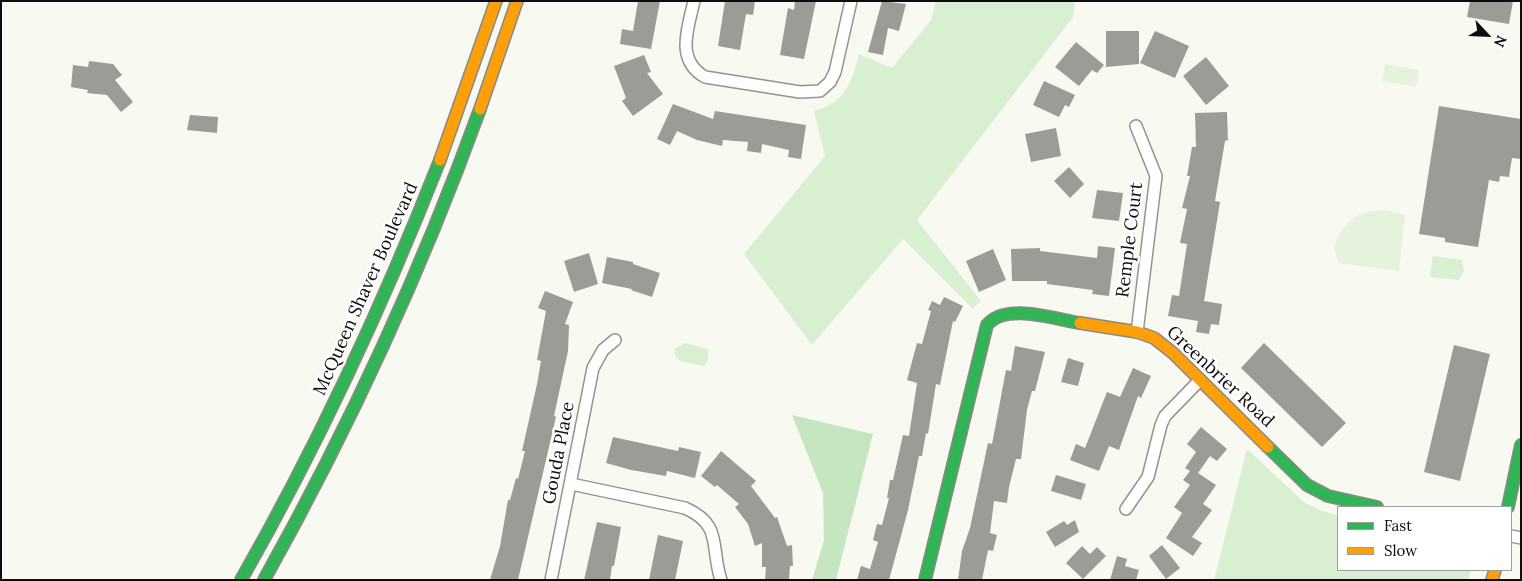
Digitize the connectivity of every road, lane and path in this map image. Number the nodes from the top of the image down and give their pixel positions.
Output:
1 (496, 1) edge
2 (517, 1) edge
3 (694, 1) edge
4 (851, 1) edge
5 (1136, 126) dead end
6 (1137, 332) junction
7 (616, 340) dead end
8 (1200, 380) junction
9 (1521, 444) edge
10 (571, 484) junction
11 (1373, 506) edge
12 (1508, 506) edge
13 (1126, 509) dead end
14 (241, 580) edge
15 (264, 580) edge
16 (551, 580) edge
17 (721, 580) edge
18 (925, 580) edge

1 - 14 main road, McQueen Shaver Boulevard
2 - 15 main road, McQueen Shaver Boulevard
3 - 4 street
5 - 6 street, Remple Court
6 - 8 main road, Greenbrier Road
6 - 18 main road, Greenbrier Road
7 - 10 street, Gouda Place
8 - 11 main road, Greenbrier Road
8 - 13 street
9 - 12 main road
10 - 16 street, Gouda Place
10 - 17 street

